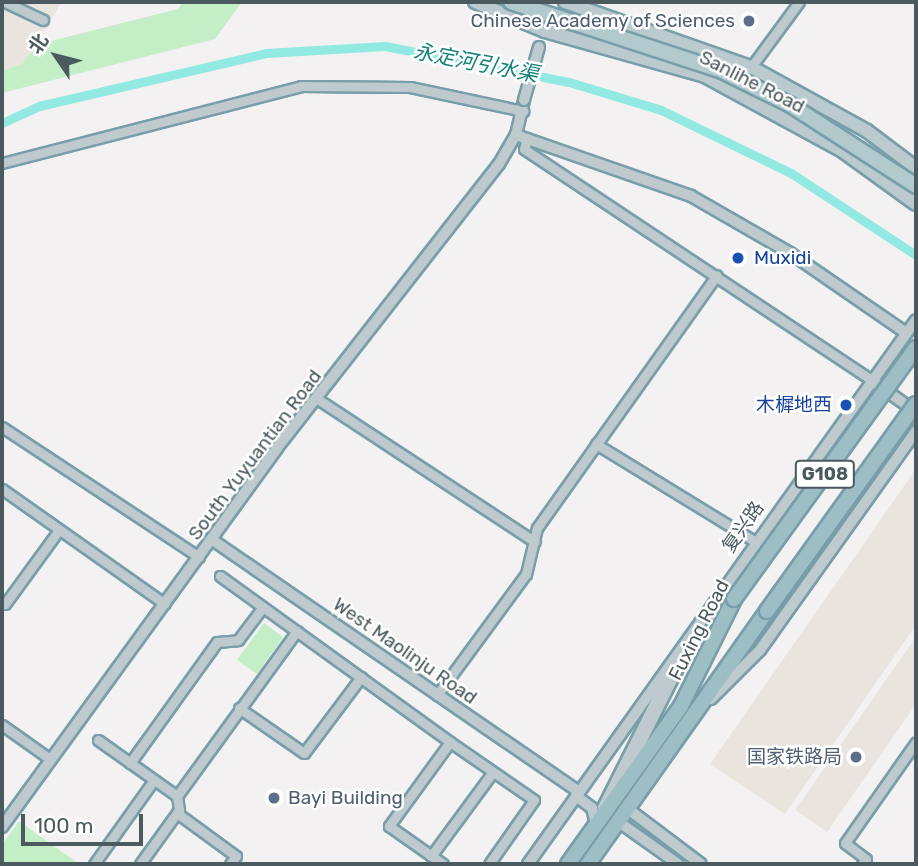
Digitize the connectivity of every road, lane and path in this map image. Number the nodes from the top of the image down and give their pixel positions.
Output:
1 (5, 2) edge
2 (475, 2) edge
3 (511, 2) edge
4 (565, 2) edge
5 (799, 2) edge
6 (43, 20) dead end
7 (545, 31) junction
8 (711, 50) junction
9 (751, 67) junction
10 (705, 76) junction
11 (523, 105) junction
12 (867, 131) junction
13 (521, 136) junction
14 (854, 158) junction
15 (2, 163) edge
16 (916, 168) edge
17 (916, 186) edge
18 (916, 204) edge
19 (717, 275) junction
20 (916, 320) edge
21 (905, 332) junction
22 (916, 348) edge
23 (870, 379) junction
24 (318, 400) junction
25 (916, 404) edge
26 (916, 413) edge
27 (2, 427) edge
28 (916, 431) edge
29 (596, 444) junction
30 (2, 489) edge
31 (59, 530) junction
32 (211, 539) junction
33 (754, 541) junction
34 (535, 542) junction
35 (199, 557) junction
36 (220, 576) dead end
37 (711, 602) junction
38 (165, 604) junction
39 (3, 605) edge
40 (263, 607) junction
41 (297, 631) junction
42 (682, 650) junction
43 (361, 677) junction
44 (437, 695) junction
45 (239, 708) junction
46 (694, 716) junction
47 (2, 725) edge
48 (98, 740) dead end
49 (450, 742) junction
50 (916, 742) edge
51 (50, 759) junction
52 (130, 763) junction
53 (493, 772) junction
54 (154, 780) junction
55 (577, 794) junction
56 (177, 796) junction
57 (610, 806) junction
58 (177, 813) junction
59 (623, 816) junction
60 (595, 820) junction
61 (643, 822) junction
62 (2, 827) edge
63 (634, 833) junction
64 (431, 856) junction
65 (572, 860) edge
66 (94, 864) edge
67 (139, 864) edge
68 (230, 864) edge
69 (443, 864) edge
70 (489, 864) edge
71 (528, 864) edge
72 (589, 864) edge
73 (678, 864) edge
74 (701, 864) edge
75 (862, 864) edge

1 - 6 street
2 - 7 main road, Sanlihe Road
3 - 17 main road, bridge
4 - 8 main road, Sanlihe Road
5 - 9 street
7 - 10 main road, Sanlihe Road
7 - 11 street, South Yuyuantian Road, bridge
8 - 9 main road, Sanlihe Road
8 - 10 street
9 - 12 main road, Sanlihe Road
10 - 14 main road, Sanlihe Road
11 - 13 street, South Yuyuantian Road
11 - 15 street
12 - 14 main road
12 - 16 main road, Sanlihe Road
13 - 19 street
13 - 21 street
13 - 24 street, South Yuyuantian Road
14 - 18 main road, Sanlihe Road
19 - 23 street
19 - 29 street
20 - 21 street, 复兴路
21 - 23 street, 复兴路
22 - 57 highway, Fuxing Road / G108, bridge
23 - 26 street
23 - 33 street, 复兴路
24 - 32 street, South Yuyuantian Road
24 - 34 street
25 - 46 highway, Fuxing Road / G108, bridge
27 - 35 street
28 - 46 street
29 - 33 street
29 - 34 street
30 - 31 street
31 - 38 street
31 - 39 street
32 - 35 street, South Yuyuantian Road
32 - 44 street, West Maolinju Road
33 - 37 street, 复兴路
34 - 44 street
35 - 38 street, South Yuyuantian Road
36 - 40 street
37 - 42 street, 复兴路
37 - 57 street
38 - 51 street, South Yuyuantian Road
40 - 41 street
40 - 52 street
41 - 43 street
41 - 45 street
42 - 55 street, 复兴路
42 - 60 street
43 - 45 street
43 - 49 street
44 - 55 street, West Maolinju Road
45 - 56 street
46 - 59 highway, Fuxing Road / G108
47 - 51 street
48 - 52 street
49 - 53 street
49 - 64 street
50 - 75 street
51 - 62 street, South Yuyuantian Road
52 - 54 street
53 - 64 street
53 - 70 street
54 - 56 street
54 - 66 street
55 - 60 street, West Maolinju Road
55 - 71 street
56 - 58 street
57 - 65 highway, Fuxing Road / G108
58 - 67 street
58 - 68 street
59 - 61 street
59 - 63 street
59 - 72 highway, Fuxing Road / G108
60 - 65 street
61 - 63 street
61 - 74 street
63 - 73 street
64 - 69 street

